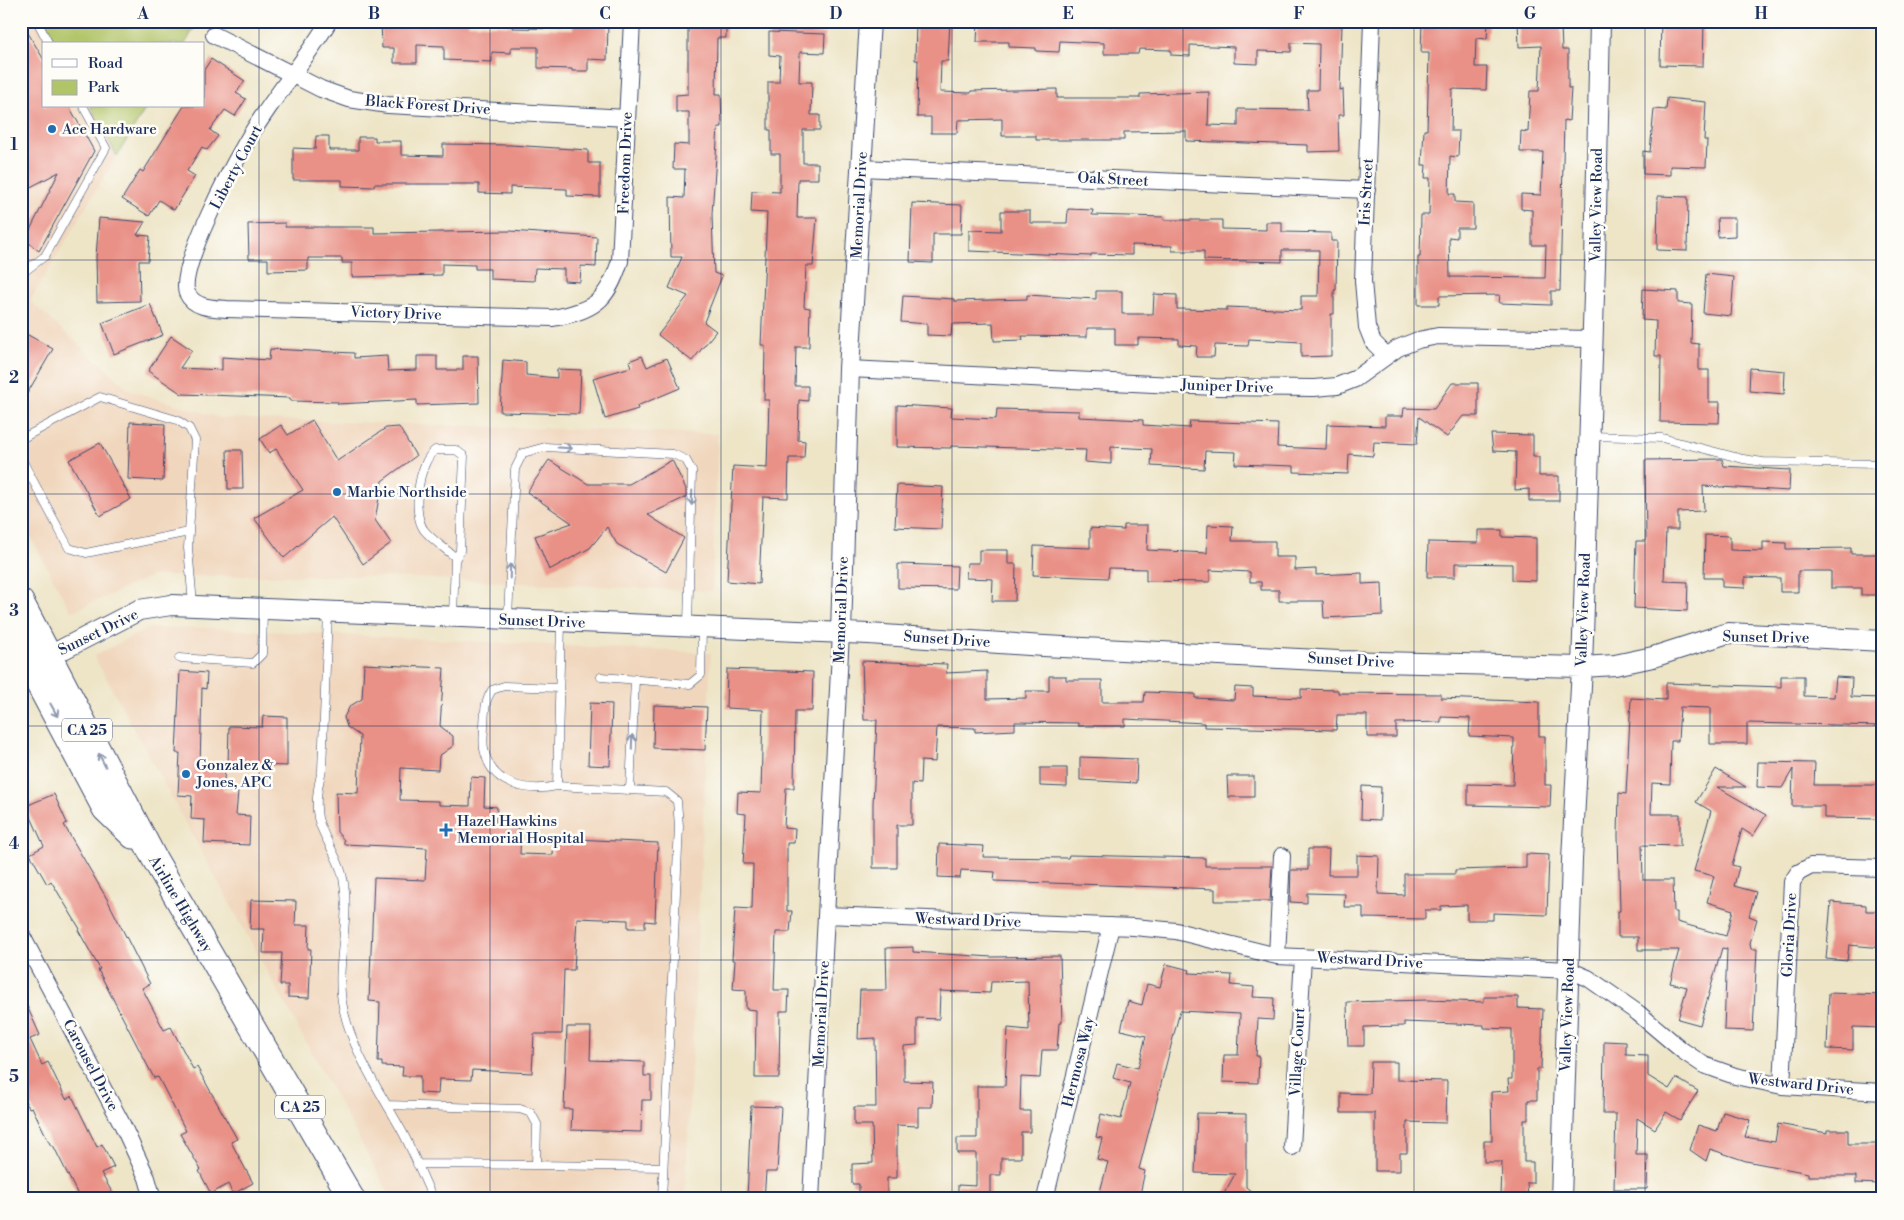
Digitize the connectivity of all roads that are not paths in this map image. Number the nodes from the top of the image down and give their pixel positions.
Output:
1 (37, 21) edge
2 (329, 21) edge
3 (632, 21) edge
4 (870, 21) edge
5 (1372, 21) edge
6 (1600, 21) edge
7 (214, 35) dead end
8 (48, 42) edge
9 (292, 74) junction
10 (84, 108) edge
11 (627, 118) junction
12 (860, 168) junction
13 (1367, 190) junction
14 (21, 274) edge
15 (190, 297) joint
16 (601, 300) joint
17 (1591, 339) junction
18 (1387, 356) junction
19 (850, 369) junction
20 (1588, 436) junction
21 (21, 439) edge
22 (21, 458) edge
23 (1883, 464) edge
24 (189, 532) junction
25 (456, 558) junction
26 (21, 602) edge
27 (193, 606) junction
28 (263, 609) junction
29 (328, 612) junction
30 (453, 617) junction
31 (508, 619) junction
32 (561, 622) junction
33 (695, 627) junction
34 (841, 633) junction
35 (1883, 641) edge
36 (179, 658) dead end
37 (30, 661) edge
38 (1582, 668) junction
39 (601, 677) dead end
40 (635, 679) junction
41 (559, 688) junction
42 (557, 786) junction
43 (630, 790) junction
44 (1282, 856) dead end
45 (154, 858) junction
46 (1883, 868) edge
47 (826, 914) junction
48 (1111, 926) junction
49 (21, 934) edge
50 (1277, 956) junction
51 (1302, 956) junction
52 (1569, 970) junction
53 (1782, 1086) junction
54 (1883, 1092) edge
55 (387, 1105) junction
56 (1292, 1147) dead end
57 (417, 1164) junction
58 (536, 1165) junction
59 (663, 1167) junction
60 (153, 1199) edge
61 (352, 1199) edge
62 (433, 1199) edge
63 (662, 1199) edge
64 (812, 1199) edge
65 (1045, 1199) edge
66 (1561, 1199) edge

1 - 8 lane
2 - 9 street, Liberty Court
3 - 11 street, Freedom Drive
4 - 12 street, Memorial Drive
5 - 13 street, Iris Street
6 - 17 street, Valley View Road
7 - 9 street, Black Forest Drive
9 - 11 street, Black Forest Drive
9 - 15 street, Liberty Court
10 - 14 lane
11 - 16 street, Freedom Drive
12 - 13 street, Oak Street
12 - 19 street, Memorial Drive
13 - 18 street, Iris Street
15 - 16 street, Victory Drive
17 - 18 street, Juniper Drive
17 - 20 street, Valley View Road
18 - 19 street, Juniper Drive
19 - 34 street, Memorial Drive
20 - 23 lane
20 - 38 street, Valley View Road
21 - 24 lane
22 - 24 lane
24 - 27 lane
25 - 25 lane
25 - 30 lane
26 - 37 main road, Airline Highway / CA 25
27 - 28 street, Sunset Drive
27 - 37 street, Sunset Drive
28 - 29 street, Sunset Drive
28 - 36 lane
29 - 30 street, Sunset Drive
29 - 55 lane
30 - 31 street, Sunset Drive
31 - 32 street, Sunset Drive
31 -> 33 lane
32 - 33 street, Sunset Drive
32 - 41 lane
33 - 34 street, Sunset Drive
33 - 40 lane
34 - 38 street, Sunset Drive
34 - 47 street, Memorial Drive
35 - 38 street, Sunset Drive
45 -> 37 main road, Airline Highway / CA 25
37 -> 45 main road
38 - 52 street, Valley View Road
39 - 40 lane
43 -> 40 lane
41 - 42 lane
41 - 42 lane
42 - 43 lane
43 - 59 lane
44 - 50 street
45 - 61 main road, Airline Highway / CA 25
46 - 53 street, Gloria Drive
47 - 48 street, Westward Drive
47 - 64 street, Memorial Drive
48 - 50 street, Westward Drive
48 - 65 street, Hermosa Way
49 - 60 street, Carousel Drive
50 - 51 street, Westward Drive
51 - 52 street, Westward Drive
51 - 56 street, Village Court
52 - 53 street, Westward Drive
52 - 66 street, Valley View Road
53 - 54 street, Westward Drive
55 - 57 lane
55 - 58 lane
57 - 58 lane
57 - 62 lane
58 - 59 lane
59 - 63 lane

